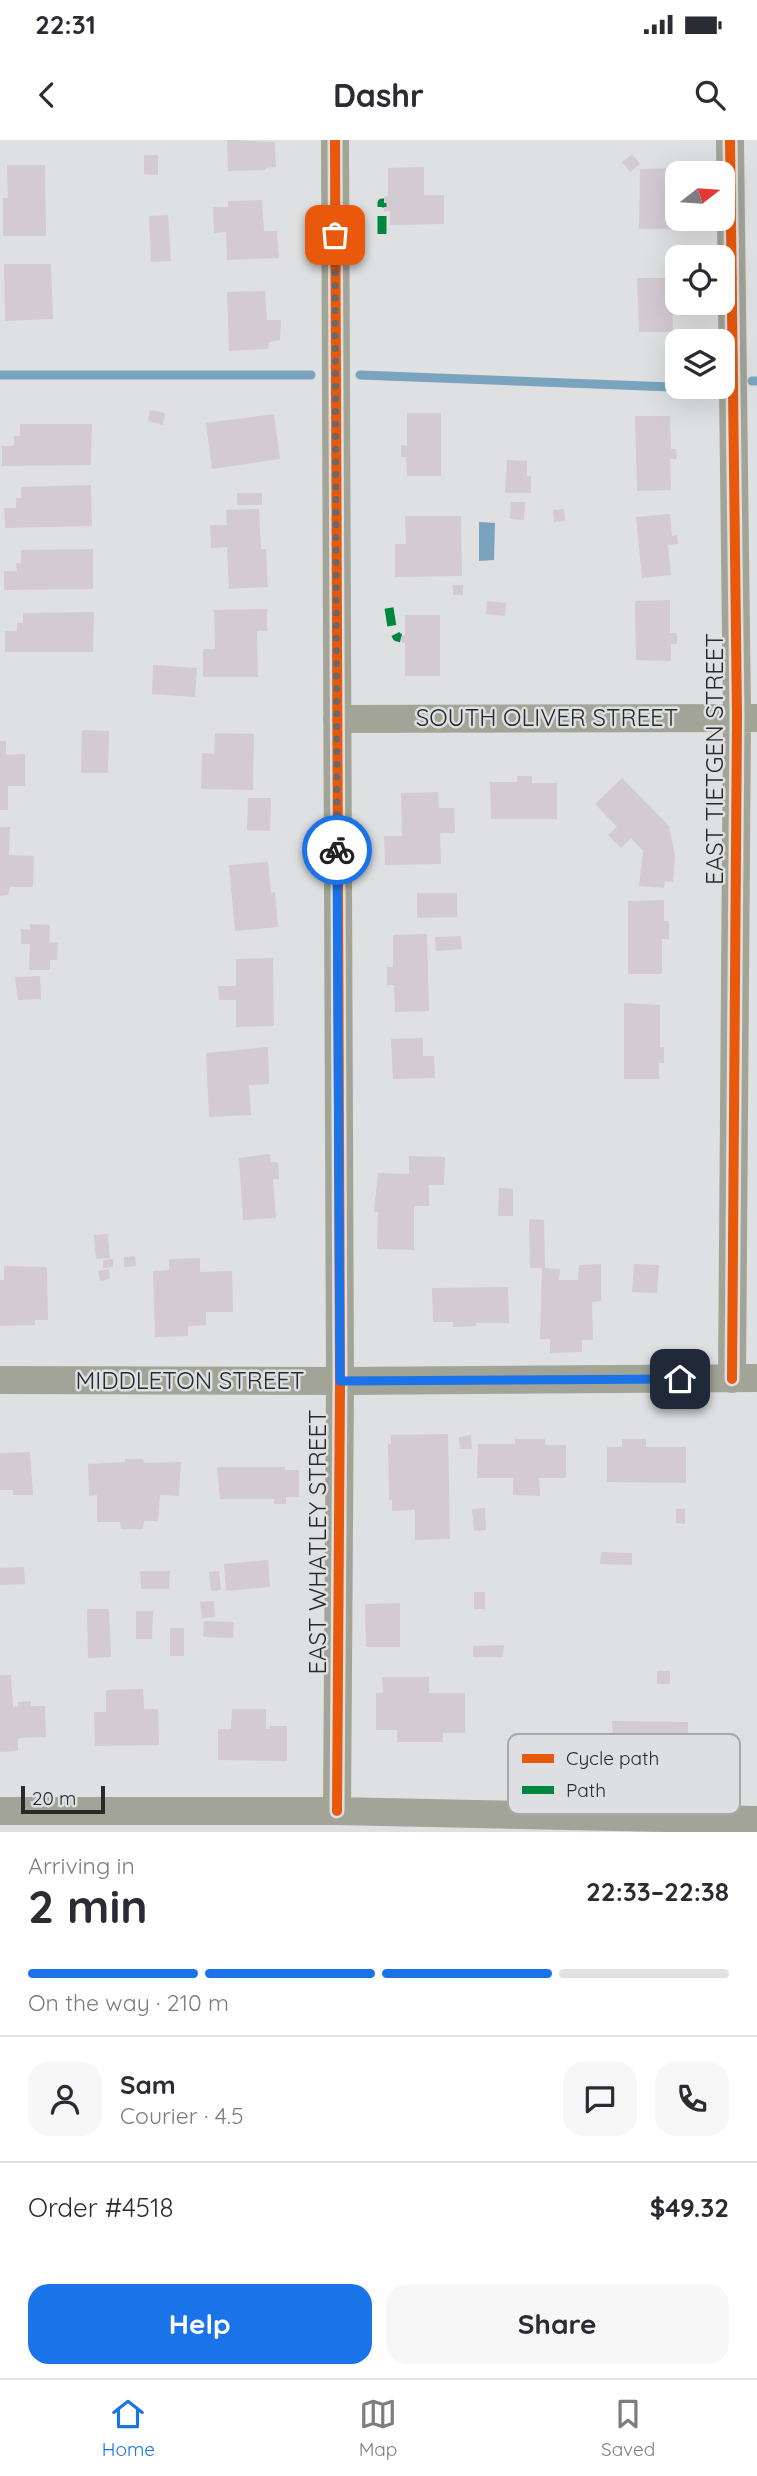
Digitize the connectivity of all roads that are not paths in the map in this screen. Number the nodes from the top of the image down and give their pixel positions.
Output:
1 (334, 140) edge
2 (730, 140) edge
3 (744, 359) edge
4 (747, 718) edge
5 (337, 719) junction
6 (744, 1379) edge
7 (0, 1380) edge
8 (340, 1381) junction
9 (0, 1811) edge
10 (337, 1811) junction
11 (757, 1820) edge

1 - 5 street, EAST WHATLEY STREET
2 - 3 street, EAST TIETGEN STREET
3 - 4 street, EAST TIETGEN STREET
4 - 5 street, SOUTH OLIVER STREET
4 - 6 street, EAST TIETGEN STREET
5 - 8 street, EAST WHATLEY STREET
6 - 8 street, MIDDLETON STREET
7 - 8 street, MIDDLETON STREET
8 - 10 street, EAST WHATLEY STREET
9 - 10 street
10 - 11 street

